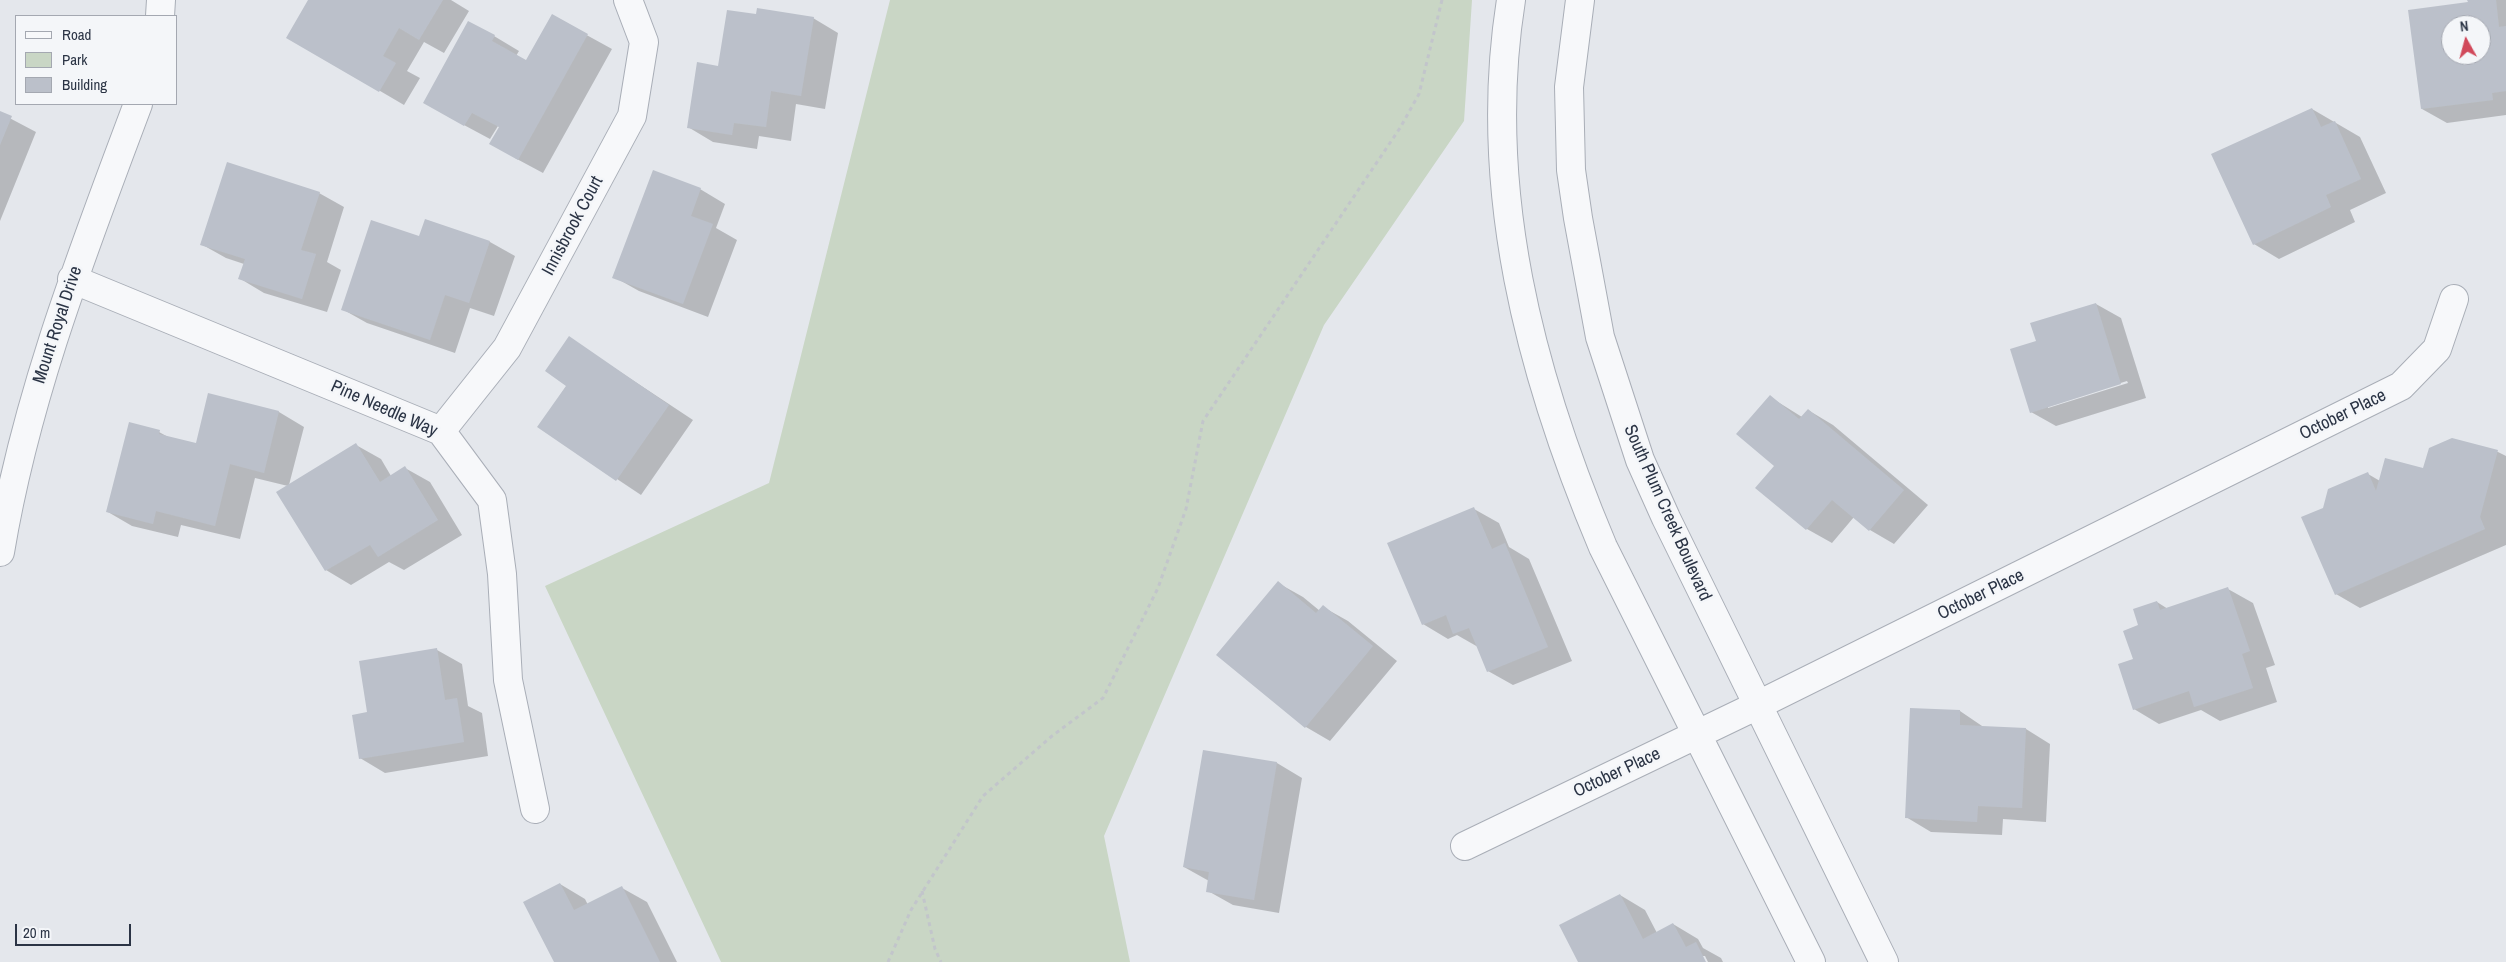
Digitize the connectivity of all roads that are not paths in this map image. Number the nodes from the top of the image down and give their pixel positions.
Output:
1 (161, 0) edge
2 (628, 0) edge
3 (1511, 0) edge
4 (1580, 0) edge
5 (160, 15) edge
6 (138, 105) edge
7 (72, 279) junction
8 (2454, 299) dead end
9 (441, 431) junction
10 (0, 552) edge
11 (1756, 706) junction
12 (1695, 735) junction
13 (535, 809) dead end
14 (1465, 846) dead end
15 (1811, 962) edge
16 (1884, 962) edge

1 - 5 street
2 - 9 street, Innisbrook Court
3 - 12 street
4 - 11 street, South Plum Creek Boulevard
6 - 7 street, Mount Royal Drive
7 - 9 street, Pine Needle Way
7 - 10 street, Mount Royal Drive
8 - 11 street, October Place
9 - 13 street, Pine Needle Way
11 - 12 street, October Place
11 - 16 street, South Plum Creek Boulevard
12 - 14 street, October Place
12 - 15 street

